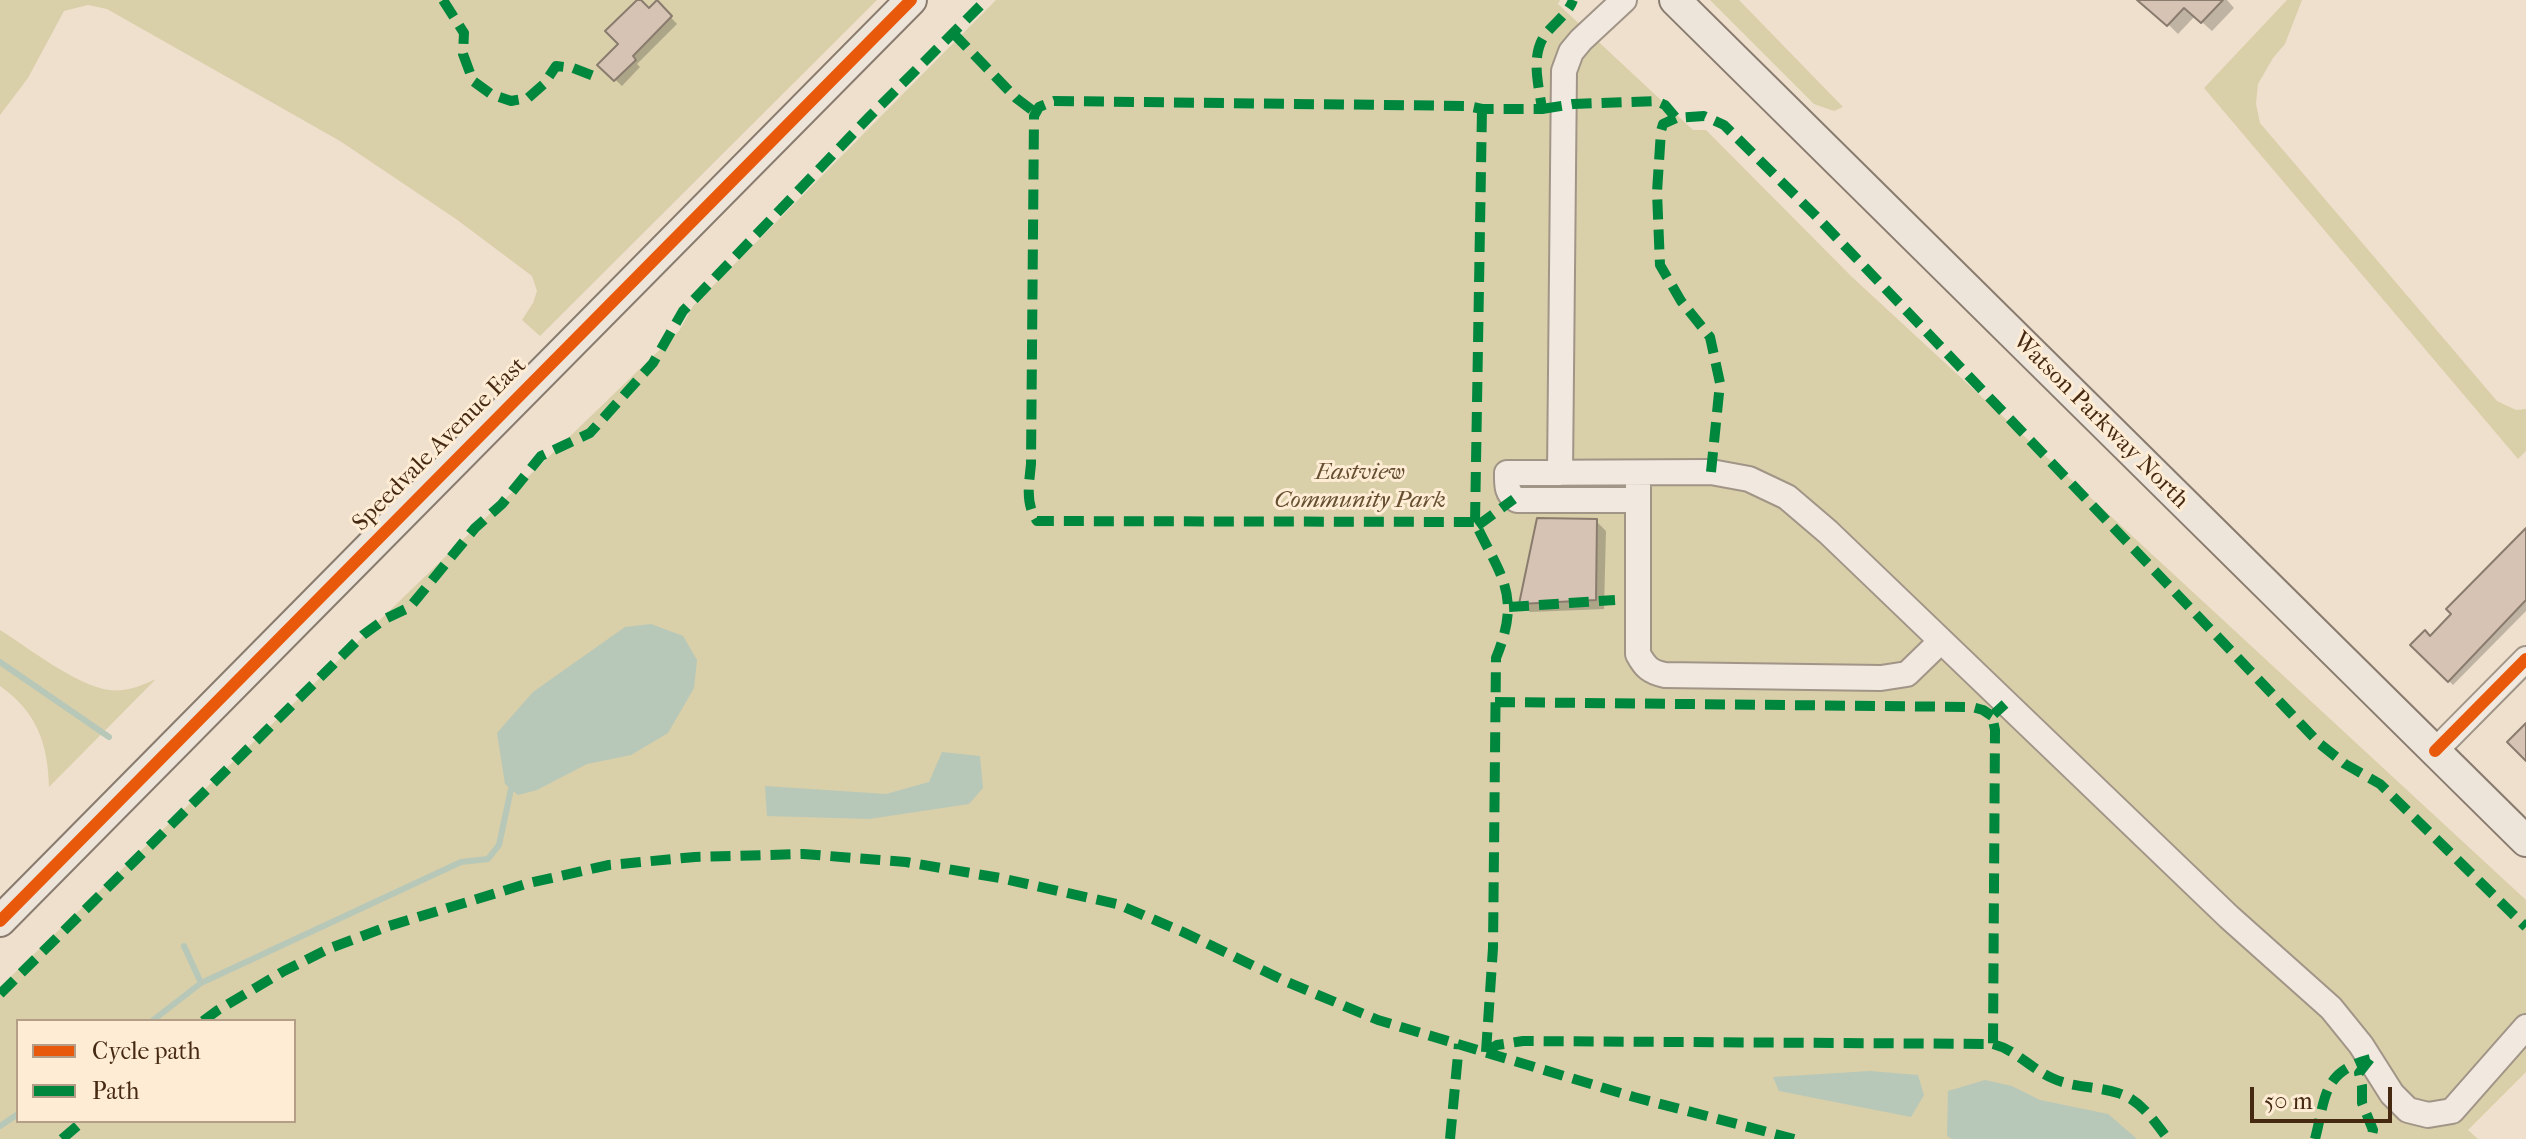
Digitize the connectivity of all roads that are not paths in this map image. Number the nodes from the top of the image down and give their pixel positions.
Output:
1 (911, 0) edge
2 (1624, 0) edge
3 (1675, 0) edge
4 (1560, 473) junction
5 (1638, 473) junction
6 (1638, 500) junction
7 (1940, 642) junction
8 (2526, 659) edge
9 (2435, 751) junction
10 (2526, 841) edge
11 (0, 921) edge
12 (2526, 1027) edge

1 - 11 main road, Speedvale Avenue East
2 - 4 street
3 - 9 main road, Watson Parkway North
4 - 5 street
4 - 6 street
5 - 6 street
5 - 7 street
6 - 7 street
7 - 12 street
8 - 9 street
9 - 10 main road, Watson Parkway North

